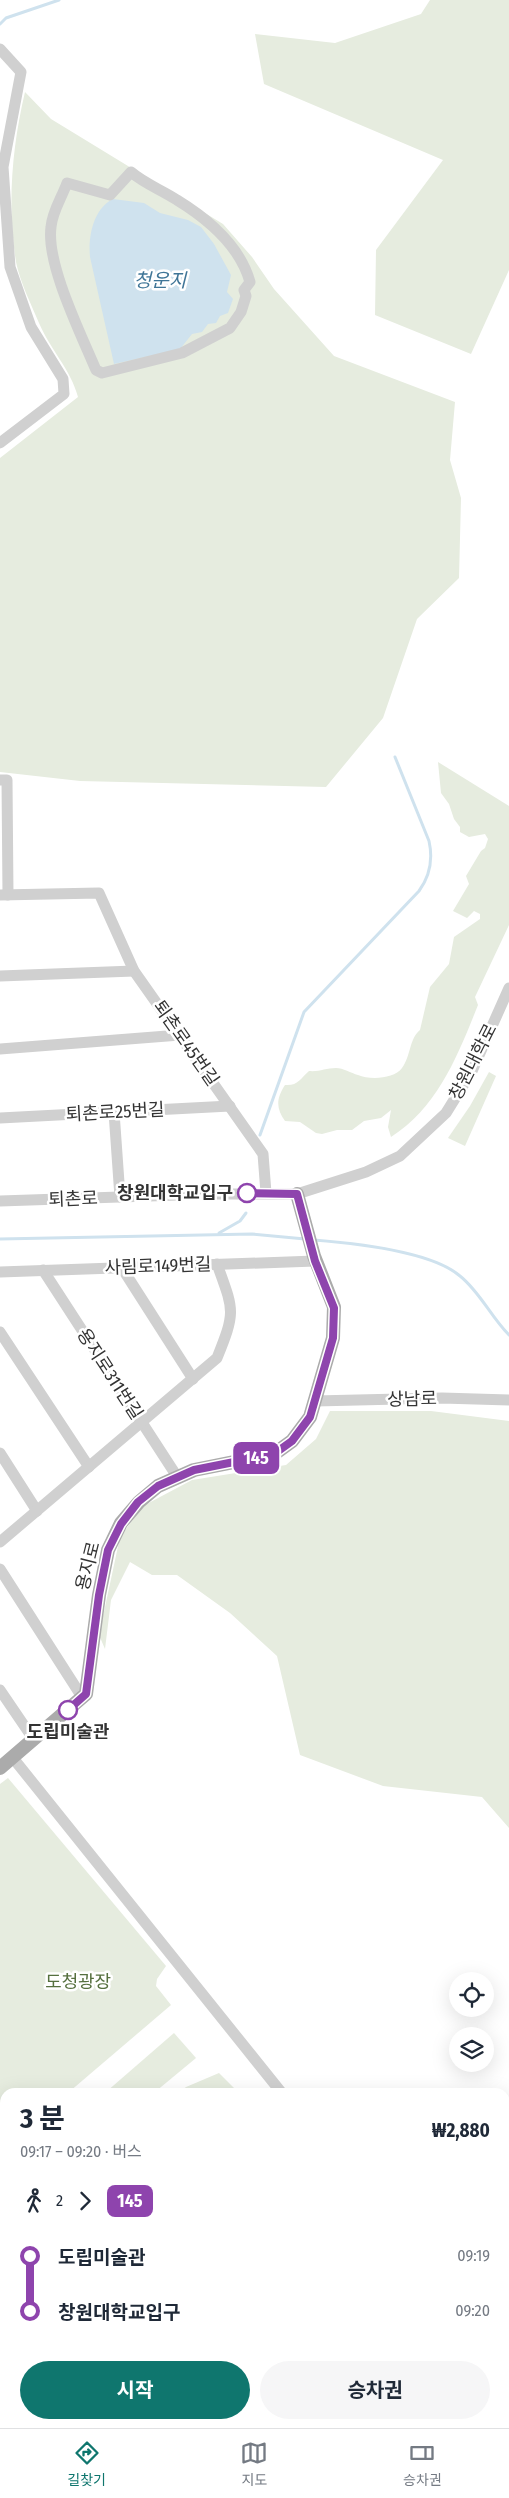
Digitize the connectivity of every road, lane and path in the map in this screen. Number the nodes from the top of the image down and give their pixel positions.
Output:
1 (0, 49) edge
2 (67, 183) joint
3 (5, 265) edge
4 (0, 443) edge
5 (4, 780) edge
6 (4, 895) edge
7 (134, 970) junction
8 (0, 976) edge
9 (509, 988) edge
10 (180, 1035) junction
11 (0, 1050) edge
12 (230, 1106) junction
13 (114, 1112) junction
14 (0, 1118) edge
15 (266, 1193) junction
16 (297, 1194) junction
17 (120, 1197) junction
18 (0, 1201) edge
19 (314, 1258) junction
20 (217, 1264) junction
21 (122, 1268) junction
22 (43, 1270) junction
23 (0, 1272) edge
24 (0, 1332) edge
25 (192, 1379) junction
26 (509, 1400) edge
27 (315, 1401) junction
28 (142, 1422) junction
29 (0, 1453) edge
30 (88, 1467) junction
31 (178, 1478) junction
32 (37, 1511) junction
33 (0, 1542) edge
34 (0, 1568) edge
35 (0, 1690) edge
36 (82, 1698) junction
37 (34, 1740) junction
38 (13, 1758) junction
39 (0, 1768) edge
40 (278, 2088) edge

1 - 3 street
2 - 2 street
3 - 4 street
5 - 6 street
6 - 7 street, 퇴촌로45번길
7 - 8 street
7 - 10 street, 퇴촌로45번길
9 - 16 street, 창원대학로
10 - 11 street
10 - 12 street, 퇴촌로45번길
12 - 13 street, 퇴촌로25번길
12 - 15 street, 퇴촌로45번길
13 - 14 street, 퇴촌로25번길
13 - 17 street
15 - 16 street, 창원대학로
15 - 17 street, 퇴촌로
16 - 19 main road, 용지로
17 - 18 street, 퇴촌로
19 - 20 street, 사림로149번길
19 - 27 main road, 용지로
20 - 21 street, 사림로149번길
20 - 25 street
21 - 22 street, 사림로149번길
21 - 25 street
22 - 23 street, 사림로149번길
22 - 28 street, 용지로311번길
24 - 30 street
25 - 28 street
26 - 27 street, 상남로
27 - 31 main road, 용지로
28 - 30 street
28 - 31 street, 용지로311번길
29 - 32 street
30 - 32 street
31 - 36 main road, 용지로
32 - 33 street
34 - 36 street
35 - 37 street
36 - 37 main road
37 - 38 main road
38 - 39 main road
38 - 40 street

